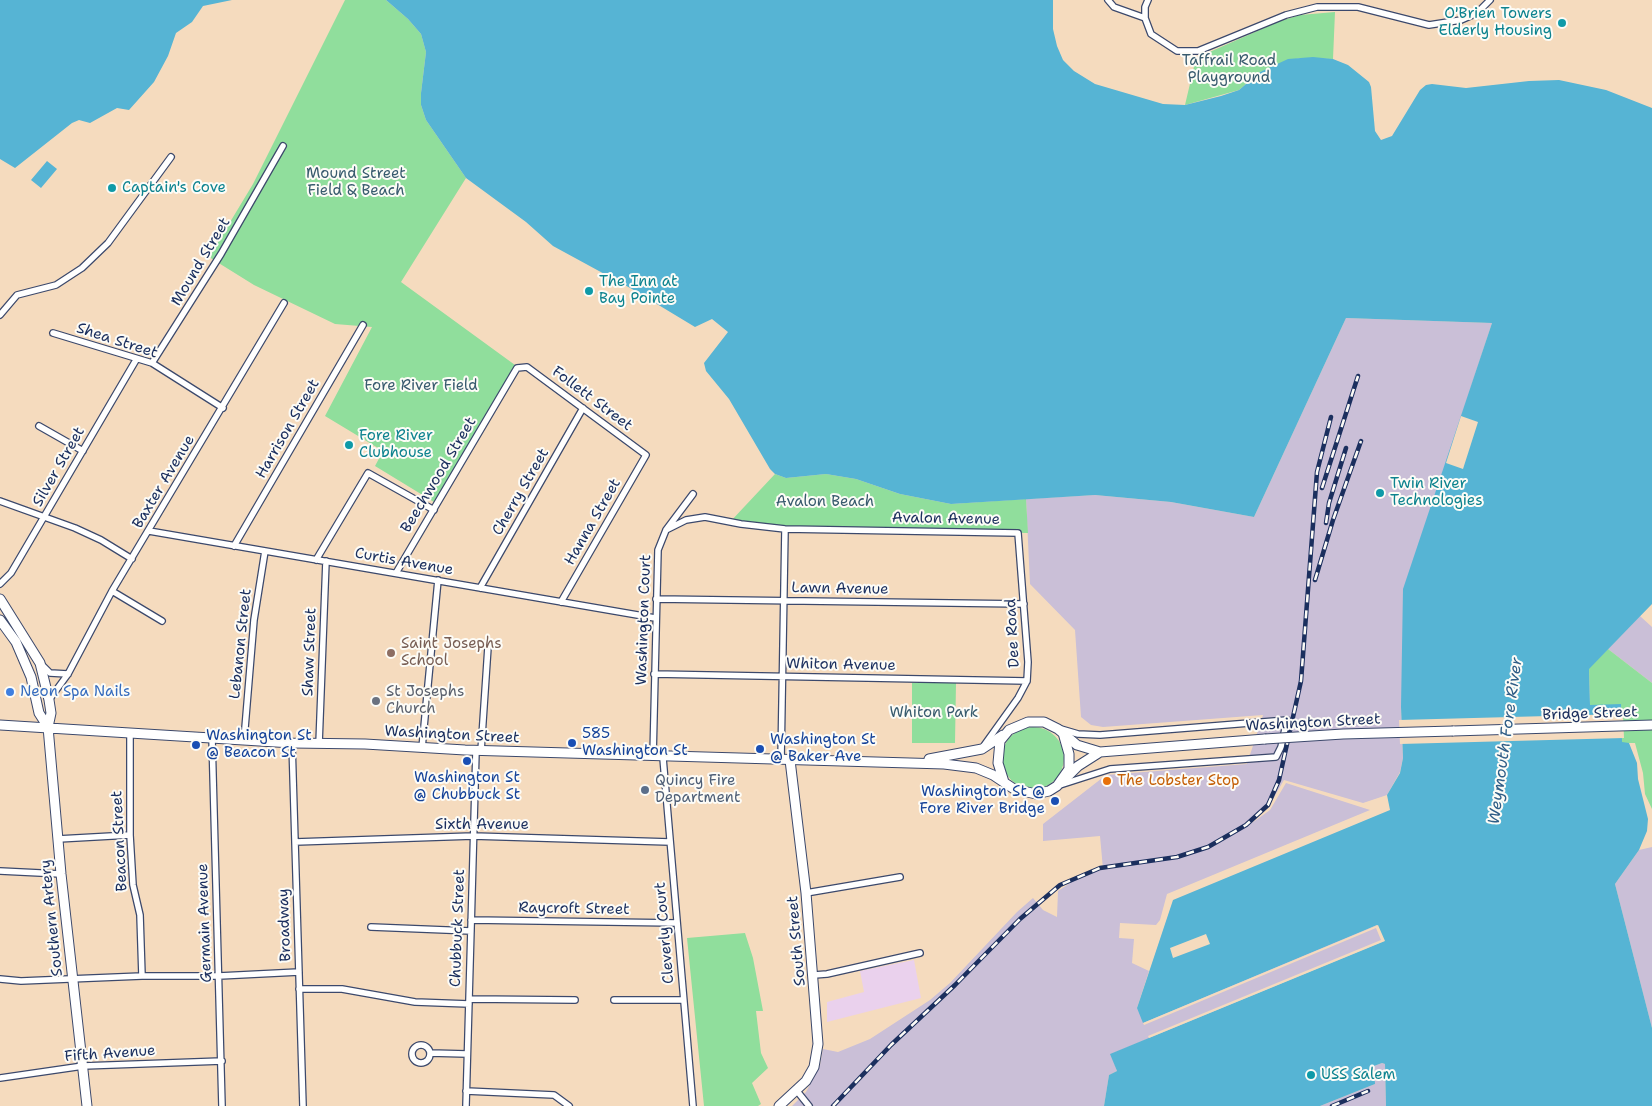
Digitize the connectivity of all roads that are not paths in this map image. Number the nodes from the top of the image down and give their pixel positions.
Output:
1 (1108, 0) edge
2 (1148, 0) edge
3 (1490, 0) edge
4 (1316, 3) edge
5 (1146, 18) junction
6 (283, 146) dead end
7 (171, 157) dead end
8 (284, 303) dead end
9 (0, 315) edge
10 (363, 325) dead end
11 (53, 333) dead end
12 (136, 360) junction
13 (152, 363) junction
14 (522, 366) joint
15 (222, 408) junction
16 (583, 408) junction
17 (39, 426) dead end
18 (83, 451) junction
19 (646, 455) joint
20 (692, 494) dead end
21 (0, 501) edge
22 (434, 510) junction
23 (44, 517) junction
24 (785, 529) junction
25 (666, 530) junction
26 (149, 531) junction
27 (1018, 533) joint
28 (234, 546) junction
29 (265, 551) junction
30 (132, 559) junction
31 (316, 560) junction
32 (326, 561) junction
33 (396, 573) junction
34 (438, 580) junction
35 (0, 584) edge
36 (480, 588) junction
37 (112, 591) junction
38 (0, 599) edge
39 (656, 599) junction
40 (784, 600) junction
41 (561, 602) junction
42 (1024, 604) junction
43 (655, 618) junction
44 (0, 620) edge
45 (162, 621) dead end
46 (488, 646) dead end
47 (40, 663) junction
48 (68, 674) junction
49 (654, 674) junction
50 (782, 676) junction
51 (1027, 681) junction
52 (49, 700) junction
53 (0, 725) edge
54 (1652, 726) edge
55 (48, 727) junction
56 (1054, 727) junction
57 (1528, 729) joint
58 (1062, 733) junction
59 (130, 734) junction
60 (1004, 734) junction
61 (212, 738) junction
62 (244, 740) junction
63 (292, 743) junction
64 (319, 744) junction
65 (422, 748) junction
66 (982, 749) junction
67 (478, 751) junction
68 (1100, 752) junction
69 (652, 757) junction
70 (663, 758) junction
71 (786, 760) junction
72 (903, 762) junction
73 (1004, 782) junction
74 (1060, 784) junction
75 (130, 835) junction
76 (473, 836) junction
77 (58, 839) junction
78 (295, 842) junction
79 (670, 842) junction
80 (0, 871) edge
81 (61, 874) junction
82 (900, 877) dead end
83 (806, 893) junction
84 (471, 920) junction
85 (677, 923) junction
86 (371, 927) dead end
87 (471, 931) junction
88 (920, 953) dead end
89 (299, 972) junction
90 (814, 975) junction
91 (142, 976) junction
92 (219, 976) junction
93 (72, 978) junction
94 (0, 979) edge
95 (299, 989) junction
96 (575, 1000) dead end
97 (614, 1000) dead end
98 (683, 1000) junction
99 (469, 1002) junction
100 (430, 1053) dead end
101 (467, 1054) junction
102 (222, 1061) junction
103 (83, 1066) junction
104 (0, 1078) edge
105 (466, 1091) junction
106 (797, 1091) junction
107 (87, 1106) edge
108 (222, 1106) edge
109 (303, 1106) edge
110 (466, 1106) edge
111 (569, 1106) edge
112 (693, 1106) edge
113 (779, 1106) edge
114 (809, 1106) edge

1 - 5 street
2 - 5 street
3 - 4 street
4 - 5 street
6 - 13 street, Mound Street
7 - 9 street
8 - 15 street, Baxter Avenue
10 - 28 street, Harrison Street
11 - 12 street, Shea Street
12 - 13 street, Shea Street
12 - 18 street, Silver Street
13 - 15 street, Shea Street
14 - 16 street, Follett Street
14 - 22 street, Beechwood Street
15 - 26 street, Baxter Avenue
16 - 19 street, Follett Street
16 - 36 street, Cherry Street
17 - 18 street
18 - 23 street, Silver Street
19 - 41 street, Hanna Street
20 - 25 street, Washington Court
21 - 23 street
22 - 31 street
22 - 33 street, Beechwood Street
23 - 30 street
23 - 35 street, Silver Street
24 - 25 street, Avalon Avenue
24 - 27 street, Avalon Avenue
24 - 40 street
25 - 39 street, Washington Court
26 - 28 street, Curtis Avenue
26 - 30 street, Baxter Avenue
27 - 42 street, Dee Road
28 - 29 street, Curtis Avenue
29 - 31 street, Curtis Avenue
29 - 62 street, Lebanon Street
30 - 37 street, Baxter Avenue
31 - 32 street, Curtis Avenue
32 - 33 street, Curtis Avenue
32 - 64 street, Shaw Street
33 - 34 street, Curtis Avenue
34 - 36 street, Curtis Avenue
34 - 65 street
36 - 41 street, Curtis Avenue
37 - 45 street
37 - 48 street, Baxter Avenue
38 - 47 main road, Southern Artery
39 - 40 street, Lawn Avenue
39 - 43 street, Washington Court
40 - 42 street, Lawn Avenue
40 - 50 street
41 - 43 street, Curtis Avenue
42 - 51 street, Dee Road
43 - 49 street, Washington Court
44 - 55 main road, Southern Artery
46 - 67 street, Chubbuck Street
47 - 48 street
47 - 52 main road, Southern Artery
48 - 52 street, Baxter Avenue
49 - 50 street, Whiton Avenue
49 - 69 street, Washington Court
50 - 51 street, Whiton Avenue
50 - 71 street
51 - 66 street, Dee Road
52 - 55 main road, Southern Artery
53 - 55 main road, Washington Street
54 - 57 main road, Bridge Street
55 - 59 main road, Washington Street
55 - 77 main road, Southern Artery
56 - 58 main road
56 - 60 main road
56 - 74 street
57 - 68 main road, Washington Street, bridge
58 - 68 main road, Washington Street
58 - 74 main road
59 - 61 main road, Washington Street
59 - 75 street, Beacon Street
60 - 66 main road, Washington Street
60 - 73 main road
61 - 62 main road, Washington Street
61 - 92 street, Germain Avenue
62 - 63 main road, Washington Street
63 - 64 main road, Washington Street
63 - 78 street, Broadway
64 - 65 main road, Washington Street
65 - 67 main road, Washington Street
66 - 72 main road, Washington Street
67 - 69 main road, Washington Street
67 - 76 street, Chubbuck Street
68 - 74 main road, Washington Street
69 - 70 main road, Washington Street
70 - 71 main road, Washington Street
70 - 79 street, Cleverly Court
71 - 72 main road, Washington Street
71 - 83 main road, South Street
72 - 73 main road, Washington Street
73 - 74 main road
75 - 77 street
75 - 91 street, Beacon Street
76 - 78 street, Sixth Avenue
76 - 79 street, Sixth Avenue
76 - 84 street, Chubbuck Street
77 - 81 main road, Southern Artery
78 - 89 street, Broadway
79 - 85 street, Cleverly Court
80 - 81 street
81 - 93 main road, Southern Artery
82 - 83 street
83 - 90 main road, South Street
84 - 85 street, Raycroft Street
84 - 87 street, Chubbuck Street
85 - 98 street, Cleverly Court
86 - 87 street
87 - 99 street, Chubbuck Street
88 - 90 street
89 - 92 street
89 - 95 street, Broadway
90 - 106 main road, South Street
91 - 92 street
91 - 93 street
92 - 102 street, Germain Avenue
93 - 94 street
93 - 103 main road, Southern Artery
95 - 99 street
95 - 109 street, Broadway
96 - 99 street
97 - 98 street
98 - 112 street, Cleverly Court
99 - 101 street, Chubbuck Street
100 - 101 street
101 - 105 street, Chubbuck Street
102 - 103 street, Fifth Avenue
102 - 108 street, Germain Avenue
103 - 104 street, Fifth Avenue
103 - 107 main road, Southern Artery
105 - 110 street, Chubbuck Street
105 - 111 street
106 - 113 main road, South Street
106 - 114 street

